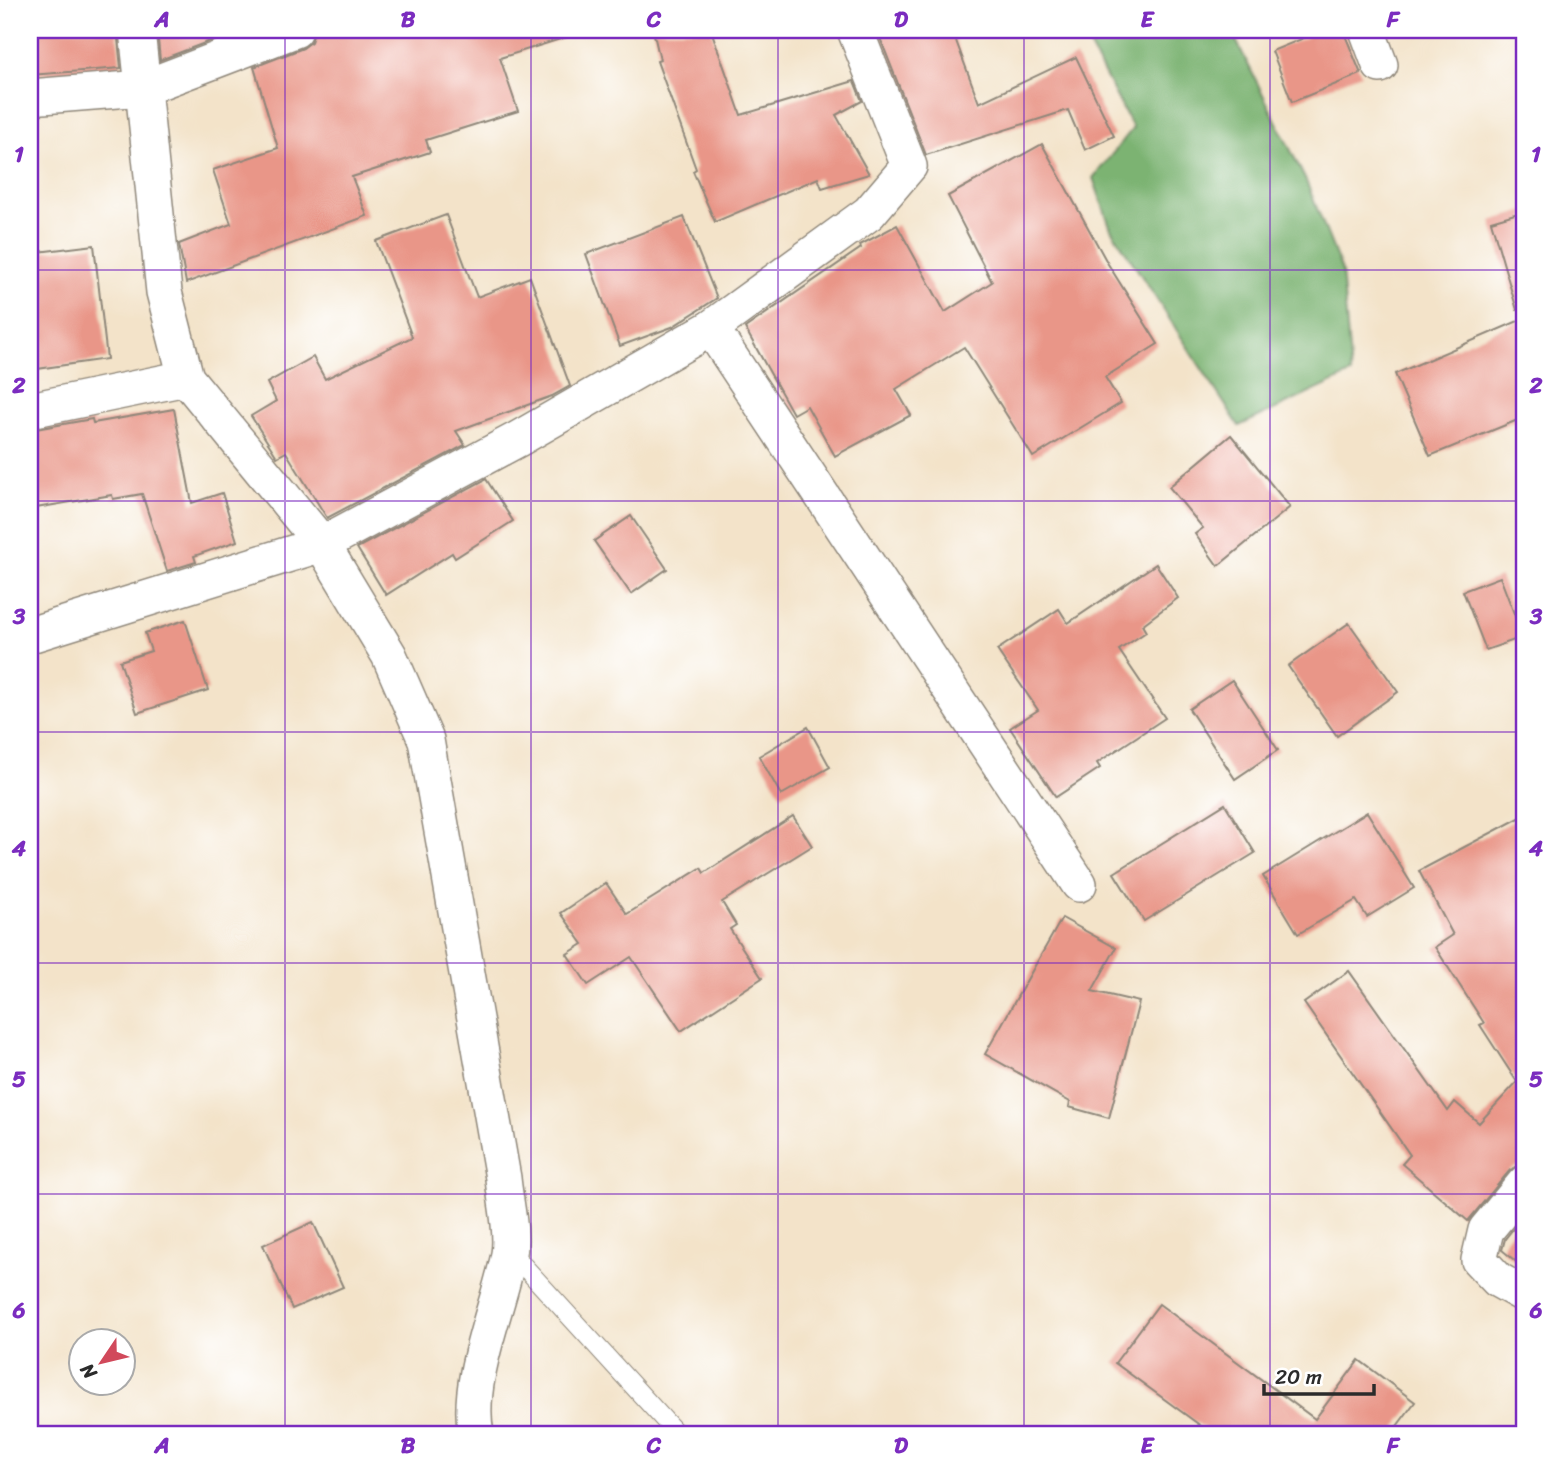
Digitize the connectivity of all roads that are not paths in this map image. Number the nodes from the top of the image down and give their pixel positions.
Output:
1 (137, 30) edge
2 (295, 30) edge
3 (855, 30) edge
4 (1367, 30) edge
5 (1380, 65) dead end
6 (143, 88) junction
7 (30, 97) edge
8 (711, 328) junction
9 (186, 378) junction
10 (30, 410) edge
11 (322, 544) junction
12 (30, 635) edge
13 (1079, 884) dead end
14 (1525, 1183) edge
15 (510, 1251) junction
16 (1525, 1295) edge
17 (476, 1434) edge
18 (677, 1434) edge

1 - 6 street
2 - 6 street
3 - 8 street
4 - 5 street
6 - 7 street
6 - 9 street
8 - 11 street
8 - 13 street
9 - 10 street
9 - 11 street
11 - 12 street
11 - 15 street
14 - 16 street
15 - 17 street
15 - 18 lane

